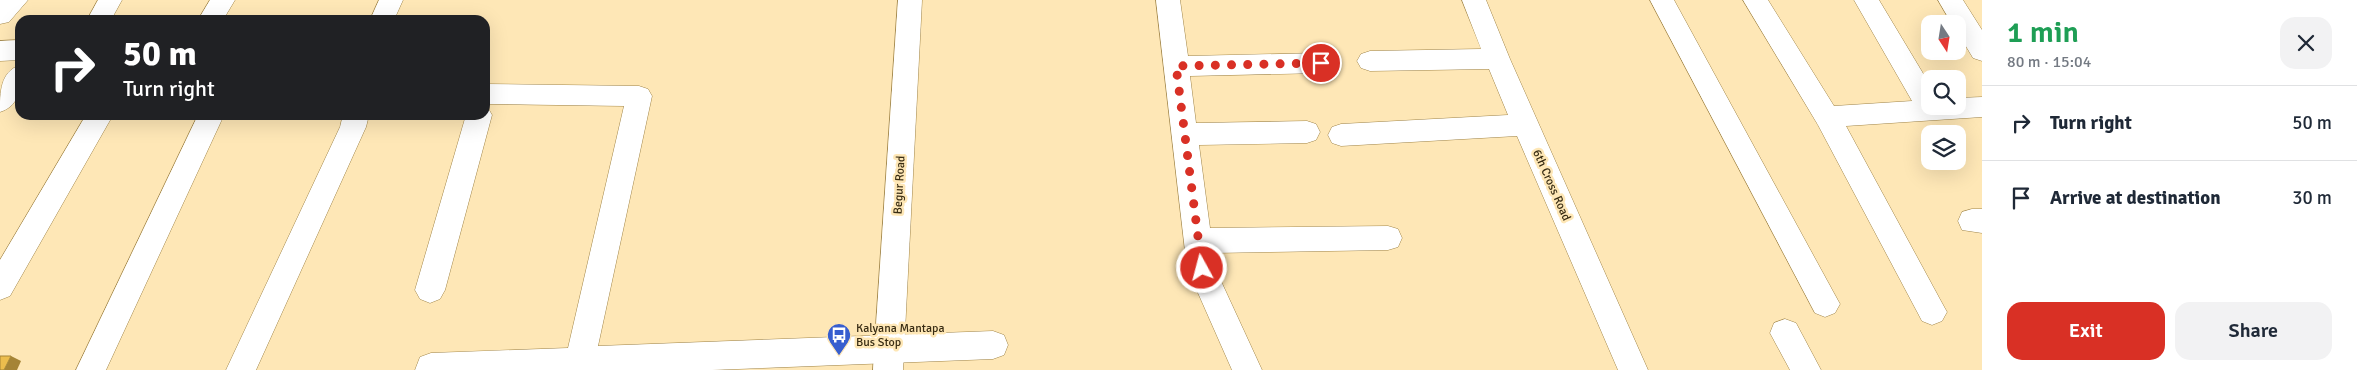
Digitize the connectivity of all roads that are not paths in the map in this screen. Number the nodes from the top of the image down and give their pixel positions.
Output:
1 (16, 0) edge
2 (110, 0) edge
3 (223, 0) edge
4 (391, 0) edge
5 (910, 0) edge
6 (1168, 0) edge
7 (1474, 0) edge
8 (1662, 0) edge
9 (1756, 0) edge
10 (1866, 0) edge
11 (1950, 0) edge
12 (0, 15) edge
13 (102, 15) edge
14 (213, 15) edge
15 (384, 15) edge
16 (15, 50) edge
17 (0, 51) edge
18 (1982, 51) edge
19 (1497, 59) junction
20 (1370, 61) dead end
21 (1321, 63) dead end
22 (1176, 66) junction
23 (15, 82) edge
24 (1921, 93) edge
25 (490, 94) edge
26 (0, 102) edge
27 (1982, 107) edge
28 (1966, 108) edge
29 (1921, 111) edge
30 (1827, 117) junction
31 (97, 120) edge
32 (210, 120) edge
33 (355, 120) edge
34 (478, 120) edge
35 (1526, 126) junction
36 (1307, 132) dead end
37 (1185, 134) junction
38 (1341, 135) dead end
39 (1388, 238) dead end
40 (1198, 241) junction
41 (2, 282) edge
42 (430, 290) dead end
43 (1825, 304) dead end
44 (1932, 312) dead end
45 (1785, 333) dead end
46 (993, 346) dead end
47 (889, 360) edge
48 (580, 361) junction
49 (91, 370) edge
50 (241, 370) edge
51 (430, 370) edge
52 (1247, 370) edge
53 (1632, 370) edge
54 (1806, 370) edge

1 - 12 street
2 - 13 street
3 - 14 street
4 - 15 street
5 - 47 street, Begur Road
6 - 22 street
7 - 19 street, 6th Cross Road
8 - 43 street
9 - 30 street
10 - 24 street
11 - 18 street
16 - 17 street
19 - 20 street
19 - 35 street, 6th Cross Road
21 - 22 street
22 - 37 street
23 - 26 street
25 - 48 street
27 - 28 street
29 - 30 street
30 - 44 street
31 - 41 street
32 - 49 street
33 - 50 street
34 - 42 street
35 - 38 street
35 - 53 street, 6th Cross Road
36 - 37 street
37 - 40 street
39 - 40 street
40 - 52 street
45 - 54 street
46 - 47 street
47 - 48 street
48 - 51 street

